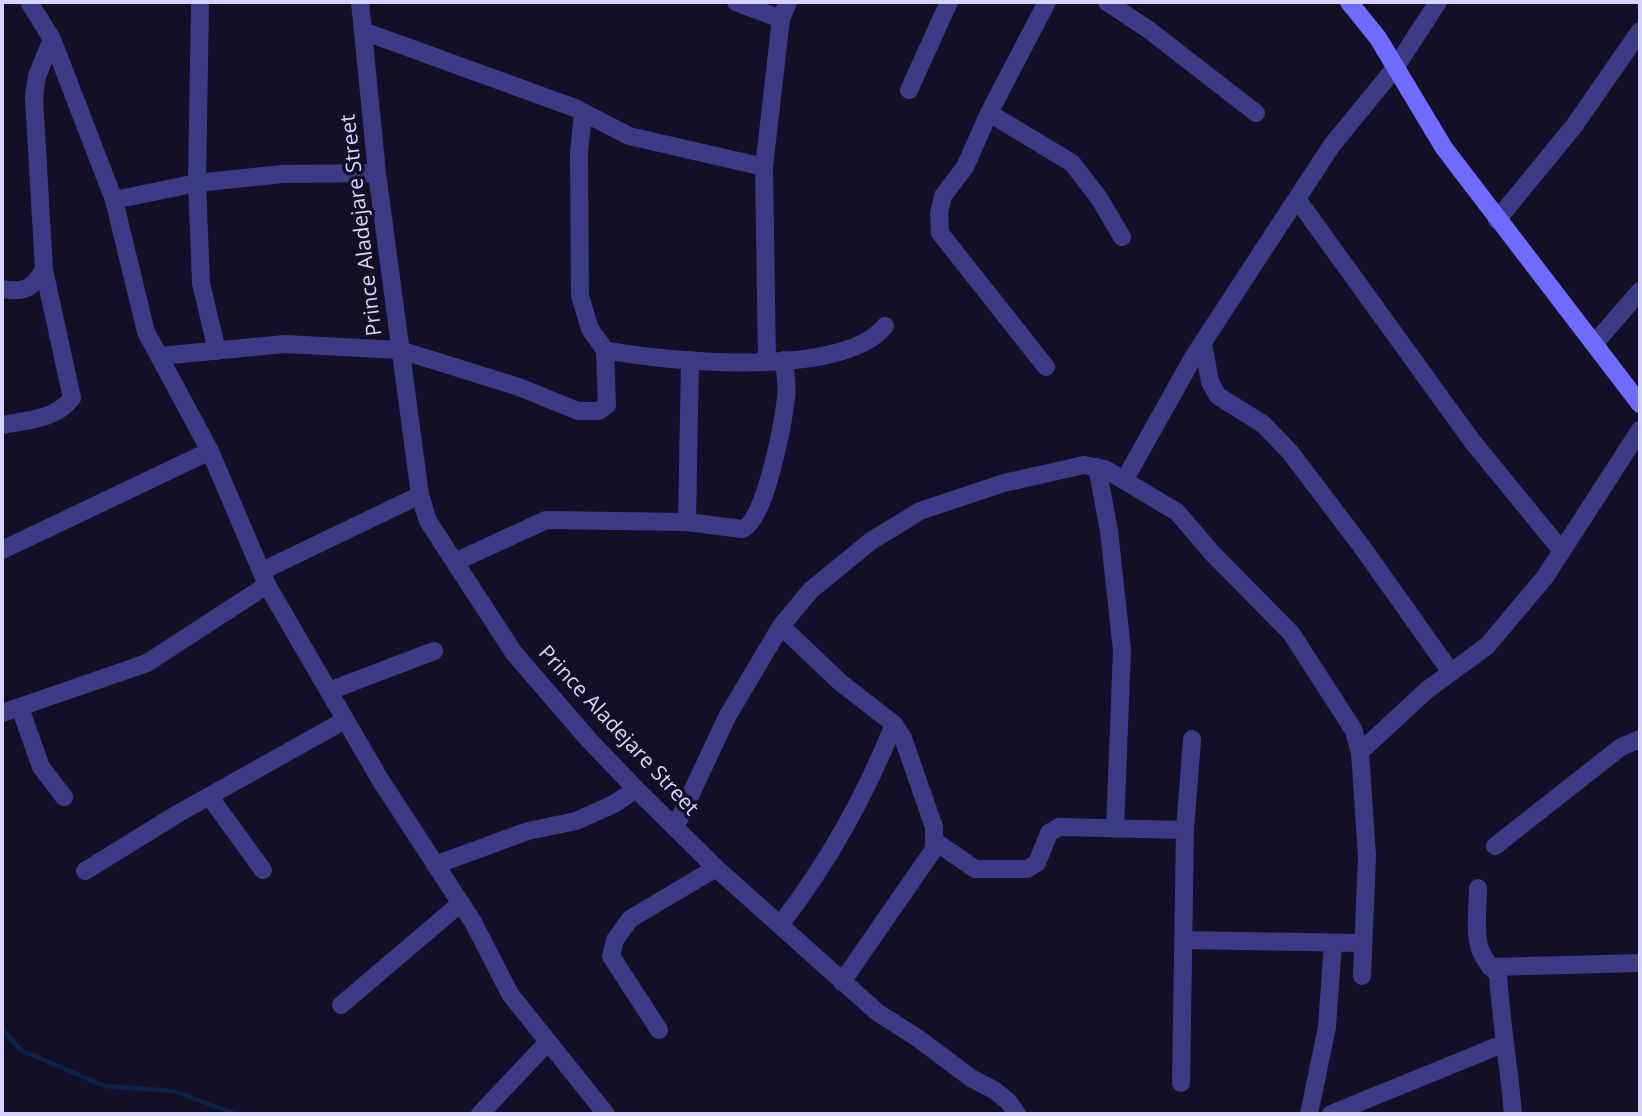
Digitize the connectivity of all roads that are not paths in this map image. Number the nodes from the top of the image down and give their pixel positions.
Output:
1 (29, 2) edge
2 (200, 2) edge
3 (360, 2) edge
4 (736, 2) edge
5 (788, 2) edge
6 (949, 2) edge
7 (1047, 2) edge
8 (1107, 2) edge
9 (1349, 2) edge
10 (1438, 2) edge
11 (781, 19) junction
12 (363, 31) junction
13 (1640, 31) edge
14 (52, 39) junction
15 (1395, 68) junction
16 (909, 90) dead end
17 (583, 112) junction
18 (989, 113) junction
19 (1256, 113) dead end
20 (764, 167) junction
21 (377, 173) junction
22 (197, 183) junction
23 (1297, 198) junction
24 (114, 200) junction
25 (1497, 219) junction
26 (1122, 237) dead end
27 (44, 270) junction
28 (2, 289) edge
29 (1640, 291) edge
30 (885, 326) dead end
31 (1203, 342) junction
32 (1594, 344) junction
33 (400, 350) junction
34 (605, 350) junction
35 (217, 351) junction
36 (160, 356) junction
37 (690, 360) junction
38 (775, 360) junction
39 (1046, 368) dead end
40 (1640, 404) edge
41 (2, 425) edge
42 (1640, 430) edge
43 (210, 451) junction
44 (1097, 467) junction
45 (1125, 479) junction
46 (420, 495) junction
47 (687, 522) junction
48 (2, 550) edge
49 (1562, 551) junction
50 (455, 562) junction
51 (265, 578) junction
52 (781, 626) junction
53 (434, 651) dead end
54 (1450, 671) junction
55 (329, 691) junction
56 (20, 708) junction
57 (2, 713) edge
58 (345, 720) junction
59 (894, 724) junction
60 (1192, 738) dead end
61 (1640, 739) edge
62 (1360, 752) junction
63 (636, 789) junction
64 (209, 796) junction
65 (64, 797) dead end
66 (675, 828) junction
67 (1115, 829) junction
68 (1185, 830) junction
69 (936, 842) junction
70 (1496, 846) dead end
71 (435, 865) junction
72 (716, 868) junction
73 (263, 870) dead end
74 (85, 871) dead end
75 (1478, 888) dead end
76 (461, 903) junction
77 (780, 925) junction
78 (1183, 940) junction
79 (1333, 943) junction
80 (1362, 943) junction
81 (1640, 963) edge
82 (1490, 967) junction
83 (1362, 976) dead end
84 (842, 982) junction
85 (341, 1005) dead end
86 (659, 1030) dead end
87 (548, 1042) junction
88 (1505, 1043) junction
89 (1181, 1083) dead end
90 (480, 1114) edge
91 (606, 1114) edge
92 (1017, 1114) edge
93 (1309, 1114) edge
94 (1331, 1114) edge
95 (1513, 1114) edge

1 - 14 street
2 - 22 street
3 - 12 street, Prince Aladejare Street
4 - 11 street
5 - 11 street
6 - 16 street
7 - 18 street
8 - 19 street
9 - 15 street
10 - 15 street
11 - 20 street
12 - 17 street
12 - 21 street, Prince Aladejare Street
13 - 25 street
14 - 24 street
14 - 27 street
15 - 23 street
15 - 25 street
17 - 20 street
17 - 34 street
18 - 26 street
18 - 39 street
20 - 38 street
21 - 22 street
21 - 33 street, Prince Aladejare Street
22 - 24 street
22 - 35 street
23 - 31 street
23 - 49 street
24 - 36 street
25 - 32 street
27 - 28 street
27 - 41 street
29 - 32 street
30 - 38 street
31 - 45 street
31 - 54 street
32 - 40 street
33 - 34 street
33 - 35 street
33 - 46 street, Prince Aladejare Street
34 - 37 street
35 - 36 street
36 - 43 street
37 - 38 street
37 - 47 street
38 - 47 street
42 - 49 street
43 - 48 street
43 - 51 street
44 - 45 street
44 - 52 street
44 - 67 street
45 - 62 street
46 - 50 street, Prince Aladejare Street
46 - 51 street
47 - 50 street
49 - 54 street
50 - 63 street, Prince Aladejare Street
51 - 55 street
51 - 56 street
52 - 59 street
52 - 66 street
53 - 55 street
54 - 62 street
55 - 58 street
56 - 57 street
56 - 65 street
58 - 64 street
58 - 71 street
59 - 69 street
59 - 77 street
60 - 68 street
61 - 70 street
62 - 80 street
63 - 66 street, Prince Aladejare Street
63 - 71 street
64 - 73 street
64 - 74 street
66 - 72 street, Prince Aladejare Street
67 - 68 street
67 - 69 street
68 - 78 street
69 - 84 street
71 - 76 street
72 - 77 street, Prince Aladejare Street
72 - 86 street
75 - 82 street
76 - 85 street
76 - 87 street
77 - 84 street, Prince Aladejare Street
78 - 79 street
78 - 89 street
79 - 80 street
79 - 93 street
80 - 83 street
81 - 82 street
82 - 88 street
84 - 92 street, Prince Aladejare Street
87 - 90 street
87 - 91 street
88 - 94 street
88 - 95 street

